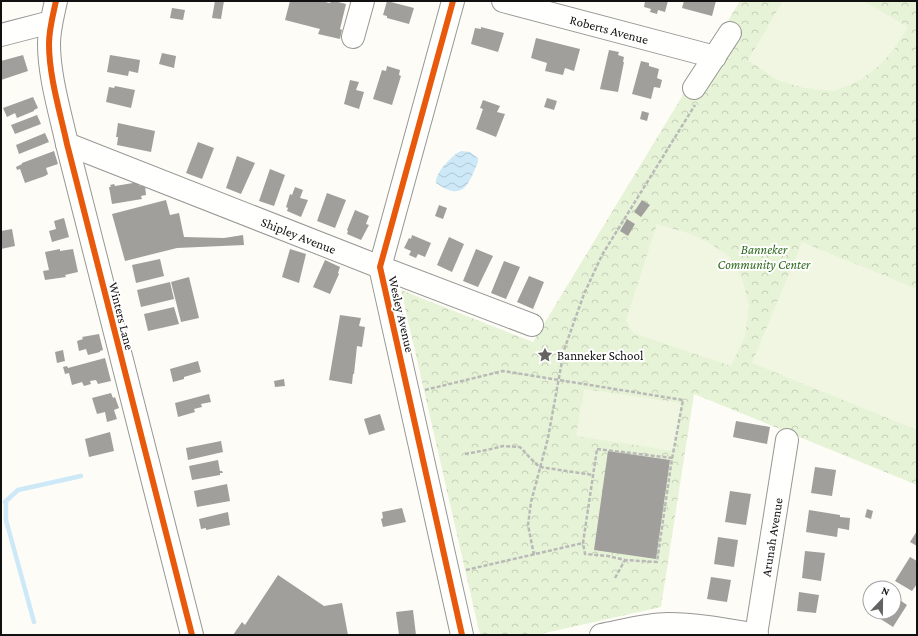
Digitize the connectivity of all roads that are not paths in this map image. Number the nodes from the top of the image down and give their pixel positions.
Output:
1 (56, 1) edge
2 (363, 1) edge
3 (453, 1) edge
4 (503, 1) edge
5 (51, 22) junction
6 (730, 33) dead end
7 (1, 35) edge
8 (353, 37) dead end
9 (715, 57) junction
10 (694, 88) road end
11 (67, 144) junction
12 (380, 267) junction
13 (532, 325) dead end
14 (787, 440) dead end
15 (192, 635) edge
16 (462, 635) edge
17 (601, 635) edge
18 (757, 635) edge

1 - 5 street, Winters Lane
2 - 8 street
3 - 12 street, Wesley Avenue
4 - 9 street, Roberts Avenue
5 - 7 street
5 - 11 street, Winters Lane
6 - 9 street
9 - 10 street
11 - 12 street, Shipley Avenue
11 - 15 street, Winters Lane
12 - 13 street, Shipley Avenue
12 - 16 street, Wesley Avenue
14 - 18 street, Arunah Avenue
17 - 18 street

